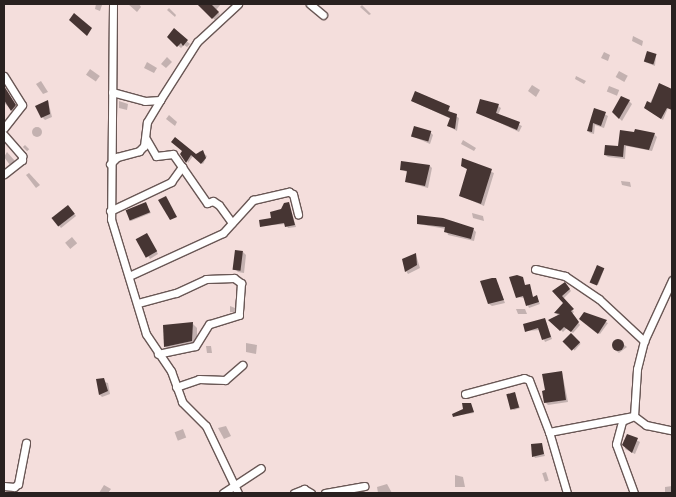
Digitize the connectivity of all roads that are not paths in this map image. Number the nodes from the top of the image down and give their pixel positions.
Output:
1 (113, 4) edge
2 (238, 4) edge
3 (310, 4) edge
4 (323, 15) dead end
5 (4, 76) edge
6 (112, 92) junction
7 (160, 100) junction
8 (4, 128) edge
9 (4, 134) edge
10 (146, 138) junction
11 (110, 164) junction
12 (182, 167) junction
13 (4, 174) edge
14 (110, 210) junction
15 (298, 214) dead end
16 (232, 223) junction
17 (535, 269) dead end
18 (129, 276) junction
19 (672, 280) edge
20 (138, 303) junction
21 (644, 342) junction
22 (158, 354) junction
23 (242, 366) dead end
24 (176, 387) junction
25 (465, 394) dead end
26 (634, 416) junction
27 (561, 430) junction
28 (670, 430) dead end
29 (549, 432) junction
30 (26, 443) dead end
31 (553, 445) junction
32 (262, 468) dead end
33 (4, 486) edge
34 (234, 486) junction
35 (364, 486) dead end
36 (223, 493) edge
37 (238, 493) edge
38 (294, 493) edge
39 (311, 493) edge
40 (325, 493) edge
41 (567, 493) edge
42 (634, 493) edge

1 - 6 street
2 - 7 street
3 - 4 street
5 - 8 street
6 - 7 street
6 - 11 street
7 - 10 street
9 - 13 street
10 - 11 street
10 - 12 street
11 - 14 street
12 - 14 street
12 - 16 street
14 - 18 street
15 - 16 street
16 - 18 street
17 - 21 street
18 - 20 street
19 - 21 street
20 - 22 street
20 - 22 street
21 - 26 street
22 - 24 street
23 - 24 street
24 - 34 street
25 - 29 street
26 - 27 street
26 - 28 street
26 - 42 street
27 - 29 street
27 - 31 street
29 - 31 street
30 - 33 street
31 - 41 street
32 - 34 street
34 - 36 street
34 - 37 street
35 - 40 street
38 - 39 street

